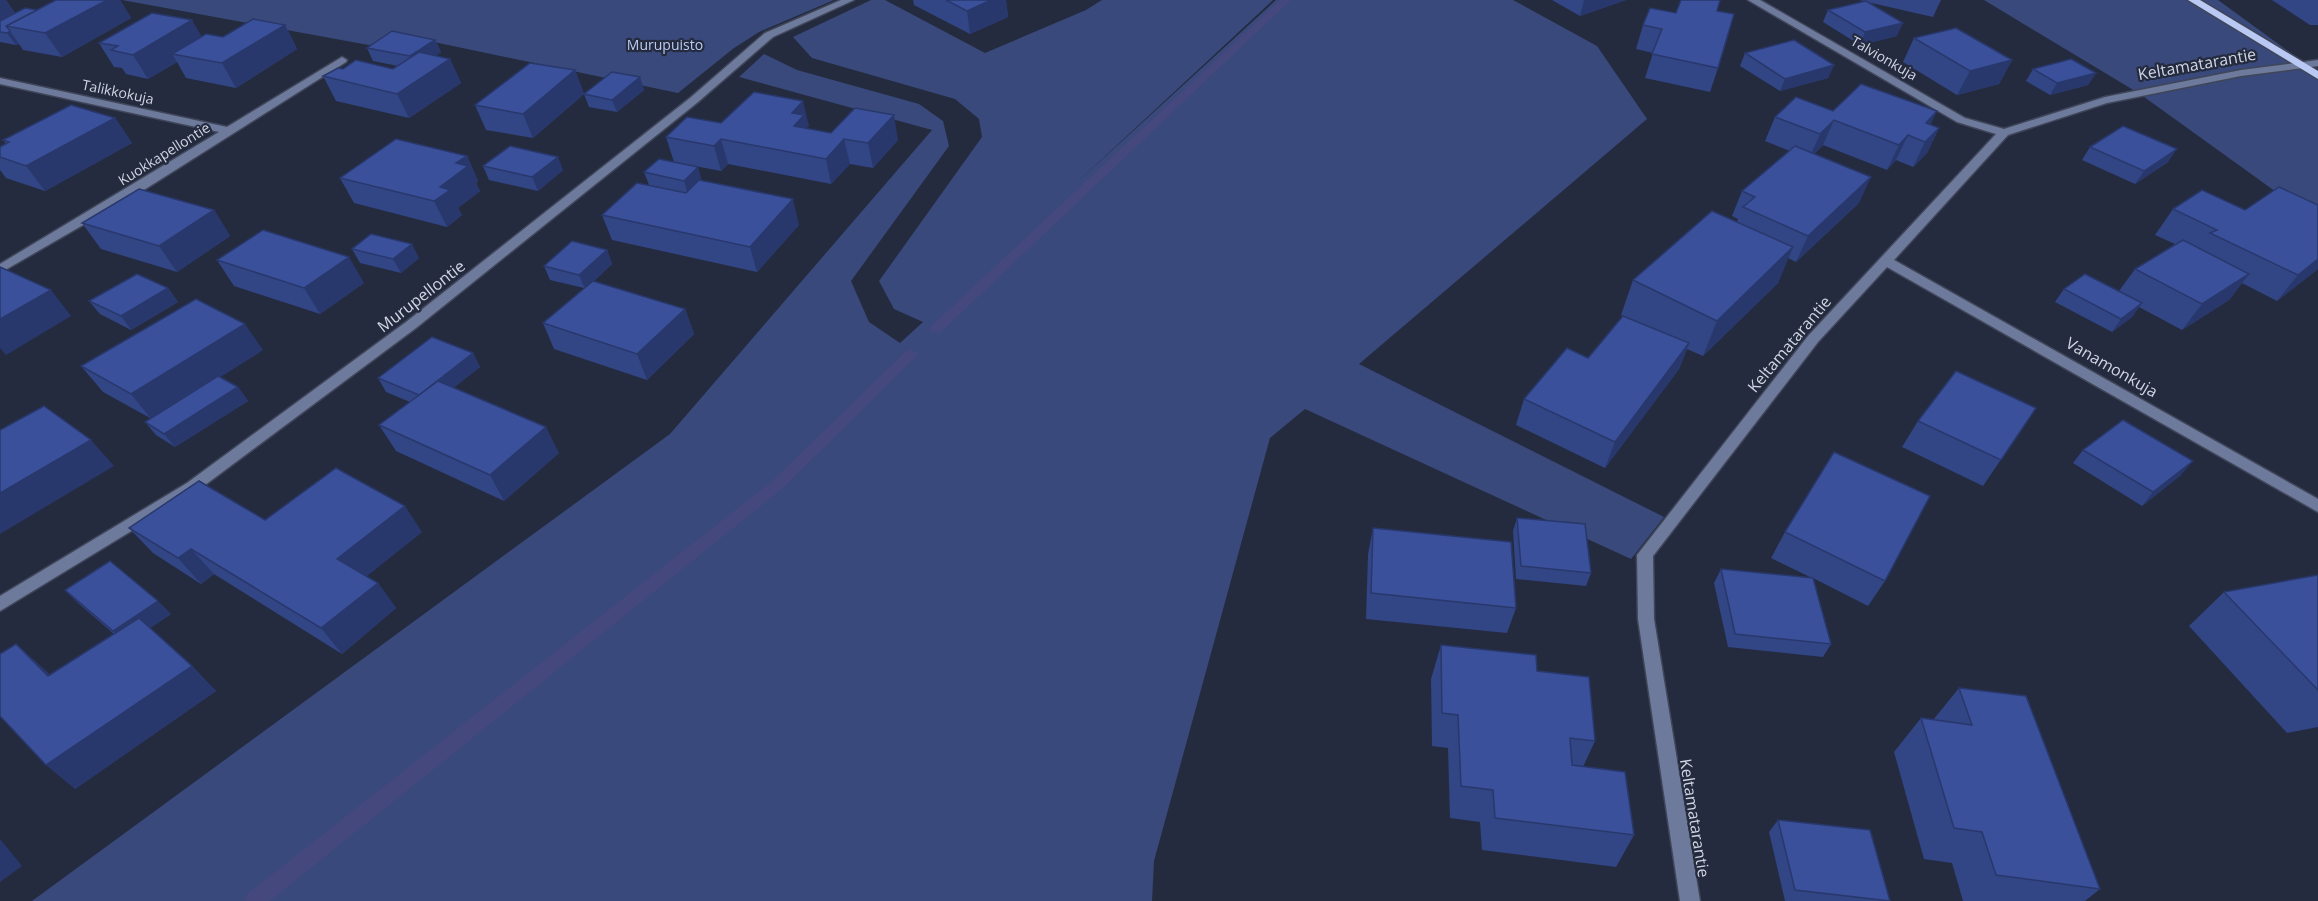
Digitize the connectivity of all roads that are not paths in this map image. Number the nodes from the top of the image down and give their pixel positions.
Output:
1 (849, 0) edge
2 (1753, 0) edge
3 (2193, 0) edge
4 (342, 60) dead end
5 (2318, 63) edge
6 (2299, 65) junction
7 (2318, 76) edge
8 (0, 81) edge
9 (229, 131) junction
10 (2004, 133) junction
11 (1887, 261) junction
12 (0, 269) edge
13 (2318, 506) edge
14 (0, 604) edge
15 (1690, 901) edge

1 - 14 street, Murupellontie
2 - 10 street, Talvionkuja
3 - 6 main road
4 - 9 street, Kuokkapellontie
5 - 6 street, Keltamatarantie
6 - 7 main road
6 - 10 street, Keltamatarantie
8 - 9 street, Talikkokuja
9 - 12 street, Kuokkapellontie
10 - 11 street, Keltamatarantie
11 - 13 street, Vanamonkuja
11 - 15 street, Keltamatarantie

